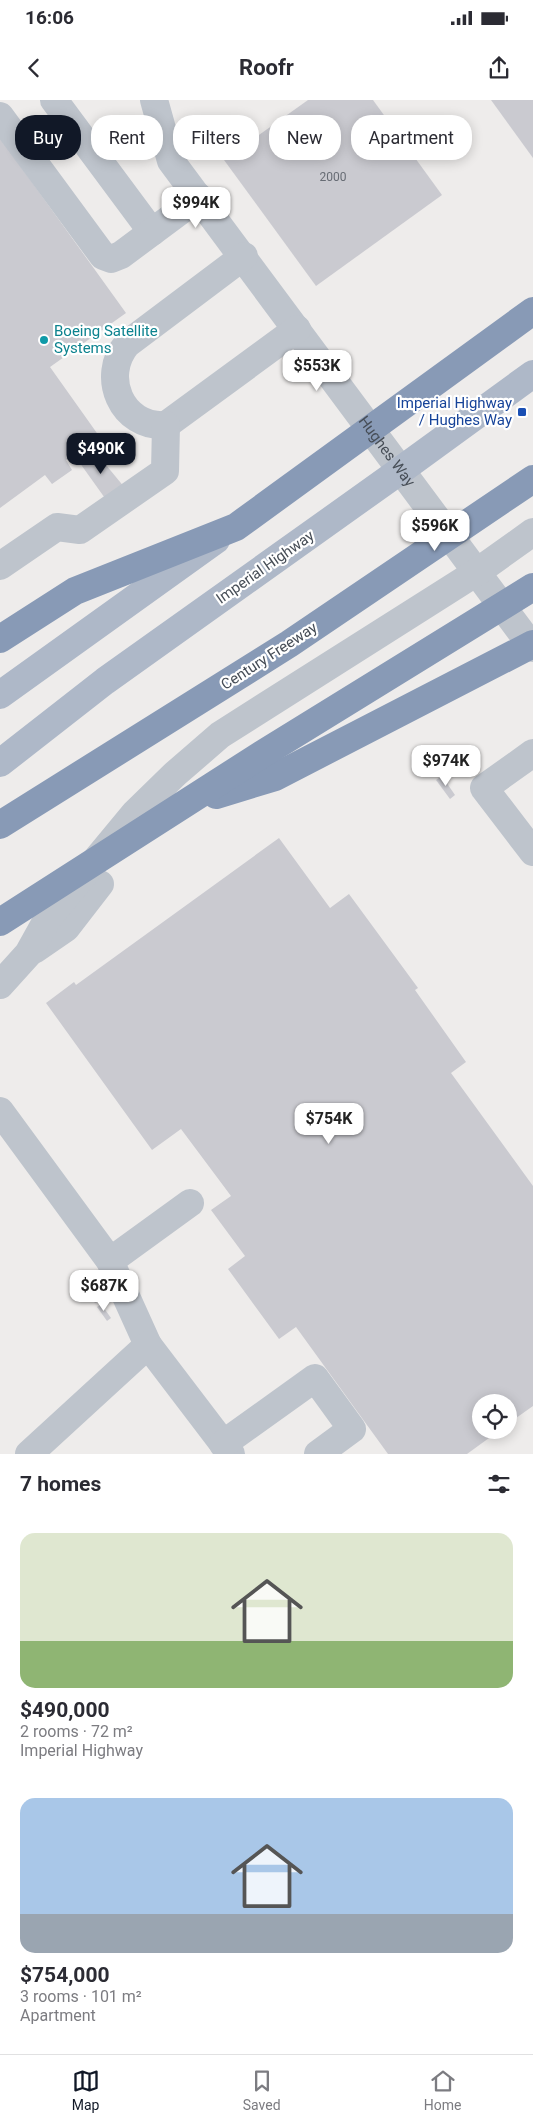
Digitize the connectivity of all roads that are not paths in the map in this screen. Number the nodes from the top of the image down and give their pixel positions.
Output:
1 (54, 100) edge
2 (154, 100) edge
3 (0, 116) edge
4 (199, 197) junction
5 (152, 232) junction
6 (244, 256) junction
7 (533, 311) edge
8 (297, 329) junction
9 (533, 374) edge
10 (166, 424) junction
11 (371, 430) junction
12 (401, 470) junction
13 (533, 479) edge
14 (533, 525) edge
15 (236, 527) junction
16 (533, 532) edge
17 (0, 566) edge
18 (477, 572) junction
19 (533, 587) edge
20 (0, 638) edge
21 (533, 644) edge
22 (533, 648) edge
23 (0, 695) edge
24 (533, 753) edge
25 (0, 764) edge
26 (181, 806) junction
27 (0, 825) edge
28 (533, 852) edge
29 (0, 922) edge
30 (0, 985) edge
31 (0, 1111) edge
32 (190, 1203) dead end
33 (110, 1261) junction
34 (148, 1345) junction
35 (227, 1449) edge
36 (29, 1454) edge
37 (318, 1454) edge

1 - 5 street
2 - 4 street, Hughes Way
3 - 5 street
4 - 5 street
4 - 6 street, Hughes Way
6 - 8 street, Hughes Way
6 - 10 street
7 - 11 highway
8 - 10 street
8 - 11 street, Hughes Way
9 - 12 main road, Imperial Highway
10 - 17 street
11 - 12 street, Hughes Way
11 - 15 highway
12 - 18 street, Hughes Way
12 - 25 main road, Imperial Highway
13 - 27 highway, Century Freeway
14 - 18 street
15 - 20 highway
15 - 23 main road
16 - 18 street
18 - 22 street, Hughes Way
18 - 30 street
19 - 26 highway
21 - 26 highway
24 - 28 street
26 - 29 highway
31 - 33 street
32 - 33 street
33 - 34 street
34 - 35 street
34 - 36 street
35 - 37 street

